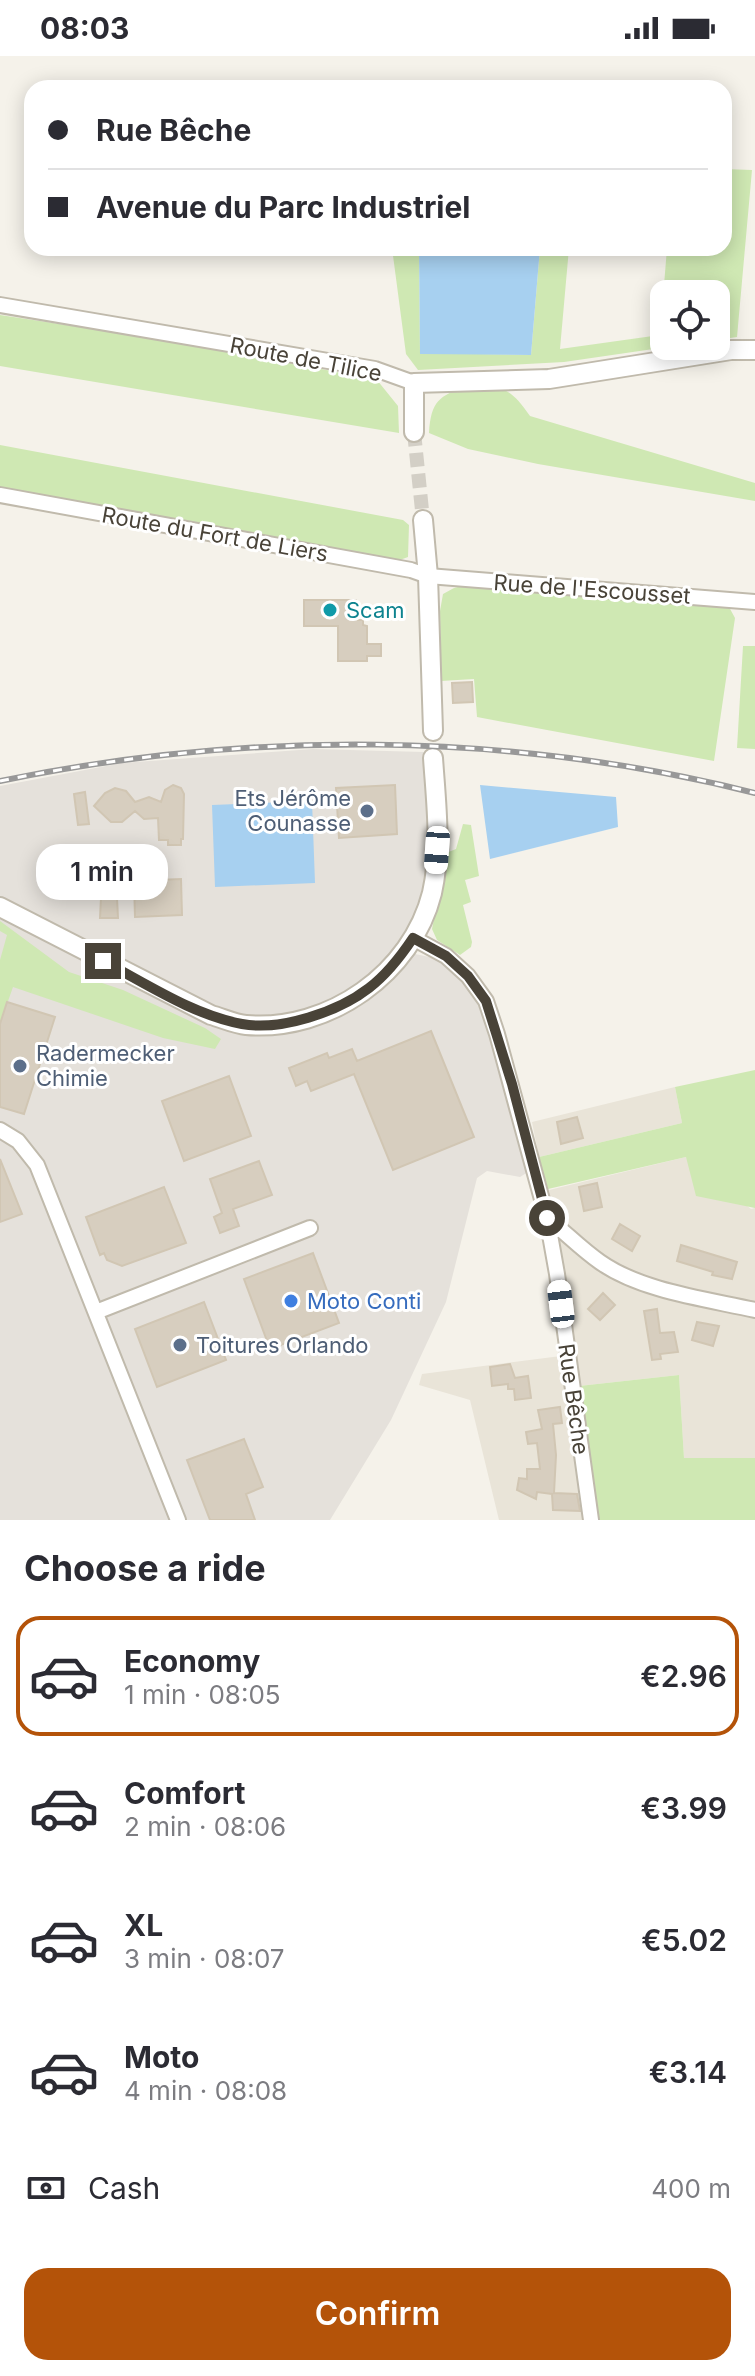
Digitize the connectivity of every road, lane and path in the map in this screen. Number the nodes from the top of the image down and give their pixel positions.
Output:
1 (0, 305) edge
2 (755, 350) edge
3 (414, 383) junction
4 (414, 432) tunnel mouth
5 (0, 495) edge
6 (423, 520) tunnel mouth
7 (428, 576) junction
8 (755, 602) edge
9 (433, 731) dead end
10 (433, 758) dead end
11 (0, 907) edge
12 (413, 938) junction
13 (0, 1130) edge
14 (547, 1218) junction
15 (310, 1228) dead end
16 (755, 1310) edge
17 (96, 1312) junction
18 (178, 1520) edge
19 (591, 1520) edge

1 - 3 street, Route de Tilice
2 - 3 street, Route de Tilice
3 - 4 street
5 - 7 street, Route du Fort de Liers
6 - 7 street
7 - 8 street, Rue de l'Escousset
7 - 9 street
10 - 12 street
11 - 12 street
12 - 14 street, Rue Bêche
13 - 17 street
14 - 16 street
14 - 19 street, Rue Bêche
15 - 17 street
17 - 18 street

